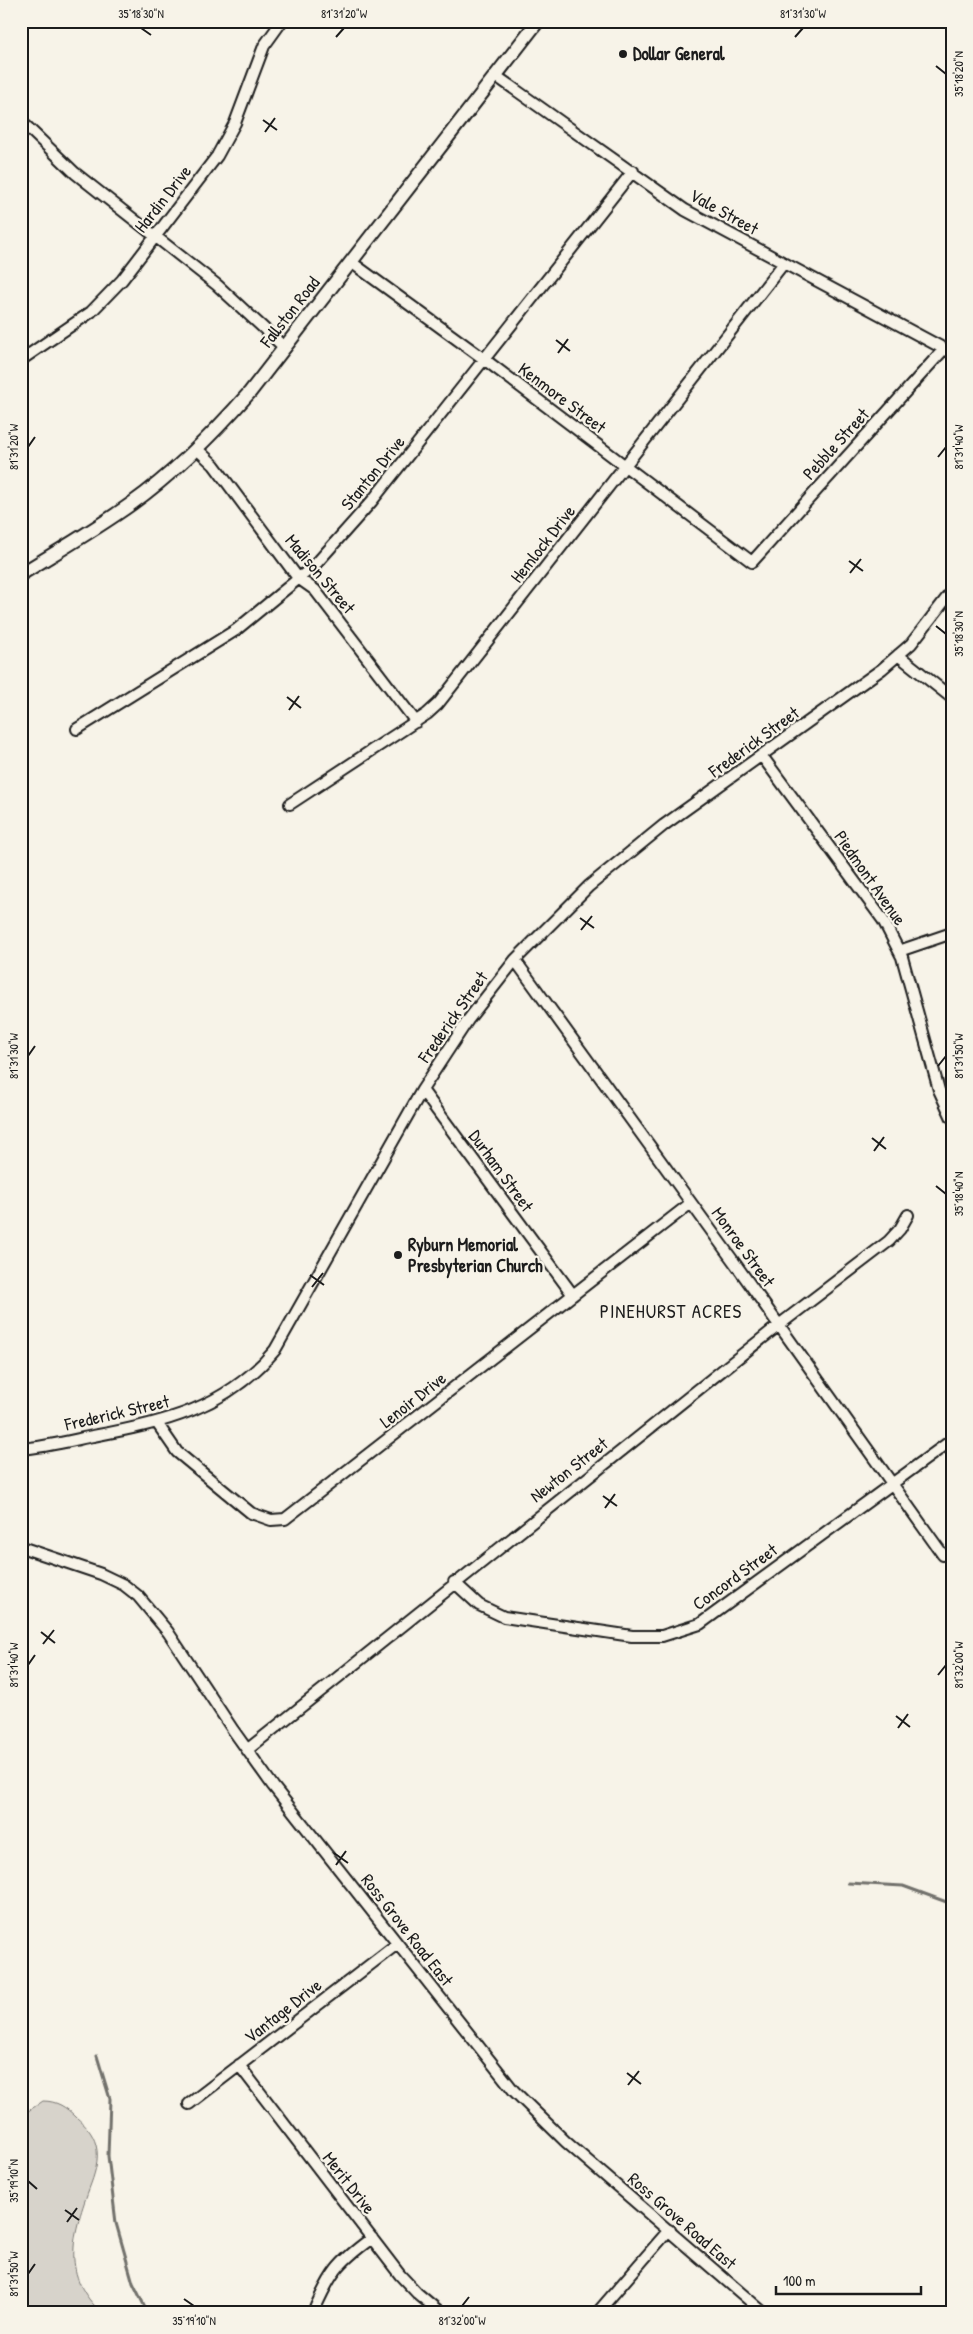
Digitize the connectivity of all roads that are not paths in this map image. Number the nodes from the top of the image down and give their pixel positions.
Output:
1 (282, 21) edge
2 (538, 21) edge
3 (496, 76) junction
4 (21, 122) edge
5 (633, 171) junction
6 (155, 236) junction
7 (351, 262) junction
8 (784, 263) junction
9 (285, 348) junction
10 (948, 351) edge
11 (484, 359) junction
12 (21, 360) edge
13 (197, 449) junction
14 (625, 466) junction
15 (752, 562) joint
16 (21, 574) edge
17 (298, 578) junction
18 (952, 591) edge
19 (898, 655) junction
20 (952, 698) edge
21 (416, 722) junction
22 (77, 729) dead end
23 (762, 756) junction
24 (290, 804) dead end
25 (952, 933) edge
26 (900, 951) junction
27 (515, 960) junction
28 (422, 1090) junction
29 (952, 1118) edge
30 (691, 1203) junction
31 (908, 1215) dead end
32 (573, 1296) junction
33 (779, 1325) junction
34 (157, 1423) junction
35 (952, 1440) edge
36 (21, 1449) edge
37 (891, 1483) junction
38 (21, 1547) edge
39 (942, 1554) dead end
40 (454, 1582) junction
41 (247, 1750) junction
42 (397, 1944) junction
43 (239, 2065) junction
44 (189, 2104) dead end
45 (669, 2230) junction
46 (372, 2238) junction
47 (313, 2313) edge
48 (441, 2313) edge
49 (597, 2313) edge
50 (764, 2313) edge

1 - 6 street, Hardin Drive
2 - 3 main road, Fallston Road
3 - 5 street, Vale Street
3 - 7 main road, Fallston Road
4 - 6 street
5 - 8 street, Vale Street
5 - 11 street, Stanton Drive
6 - 9 street
6 - 12 street, Hardin Drive
7 - 9 main road, Fallston Road
7 - 11 street, Kenmore Street
8 - 10 street, Vale Street
8 - 14 street, Hemlock Drive
9 - 13 main road, Fallston Road
10 - 15 street, Pebble Street
11 - 14 street, Kenmore Street
11 - 17 street, Stanton Drive
13 - 16 main road, Fallston Road
13 - 17 street, Madison Street
14 - 15 street, Kenmore Street
14 - 21 street, Hemlock Drive
17 - 21 street, Madison Street
17 - 22 street, Stanton Drive
18 - 19 street, Frederick Street
19 - 20 street
19 - 23 street, Frederick Street
21 - 24 street, Hemlock Drive
23 - 26 street, Piedmont Avenue
23 - 27 street, Frederick Street
25 - 26 street
26 - 29 street, Piedmont Avenue
27 - 28 street, Frederick Street
27 - 30 street, Monroe Street
28 - 32 street, Durham Street
28 - 34 street, Frederick Street
30 - 32 street, Lenoir Drive
30 - 33 street, Monroe Street
31 - 33 street, Newton Street
32 - 34 street, Lenoir Drive
33 - 37 street, Monroe Street
33 - 40 street, Newton Street
34 - 36 street, Frederick Street
35 - 37 street, Concord Street
37 - 39 street, Monroe Street
37 - 40 street, Concord Street
38 - 41 street, Ross Grove Road East
40 - 41 street, Newton Street
41 - 42 street, Ross Grove Road East
42 - 43 street, Vantage Drive
42 - 45 street, Ross Grove Road East
43 - 44 street, Vantage Drive
43 - 46 street, Merit Drive
45 - 49 street
45 - 50 street, Ross Grove Road East
46 - 47 street
46 - 48 street, Merit Drive

